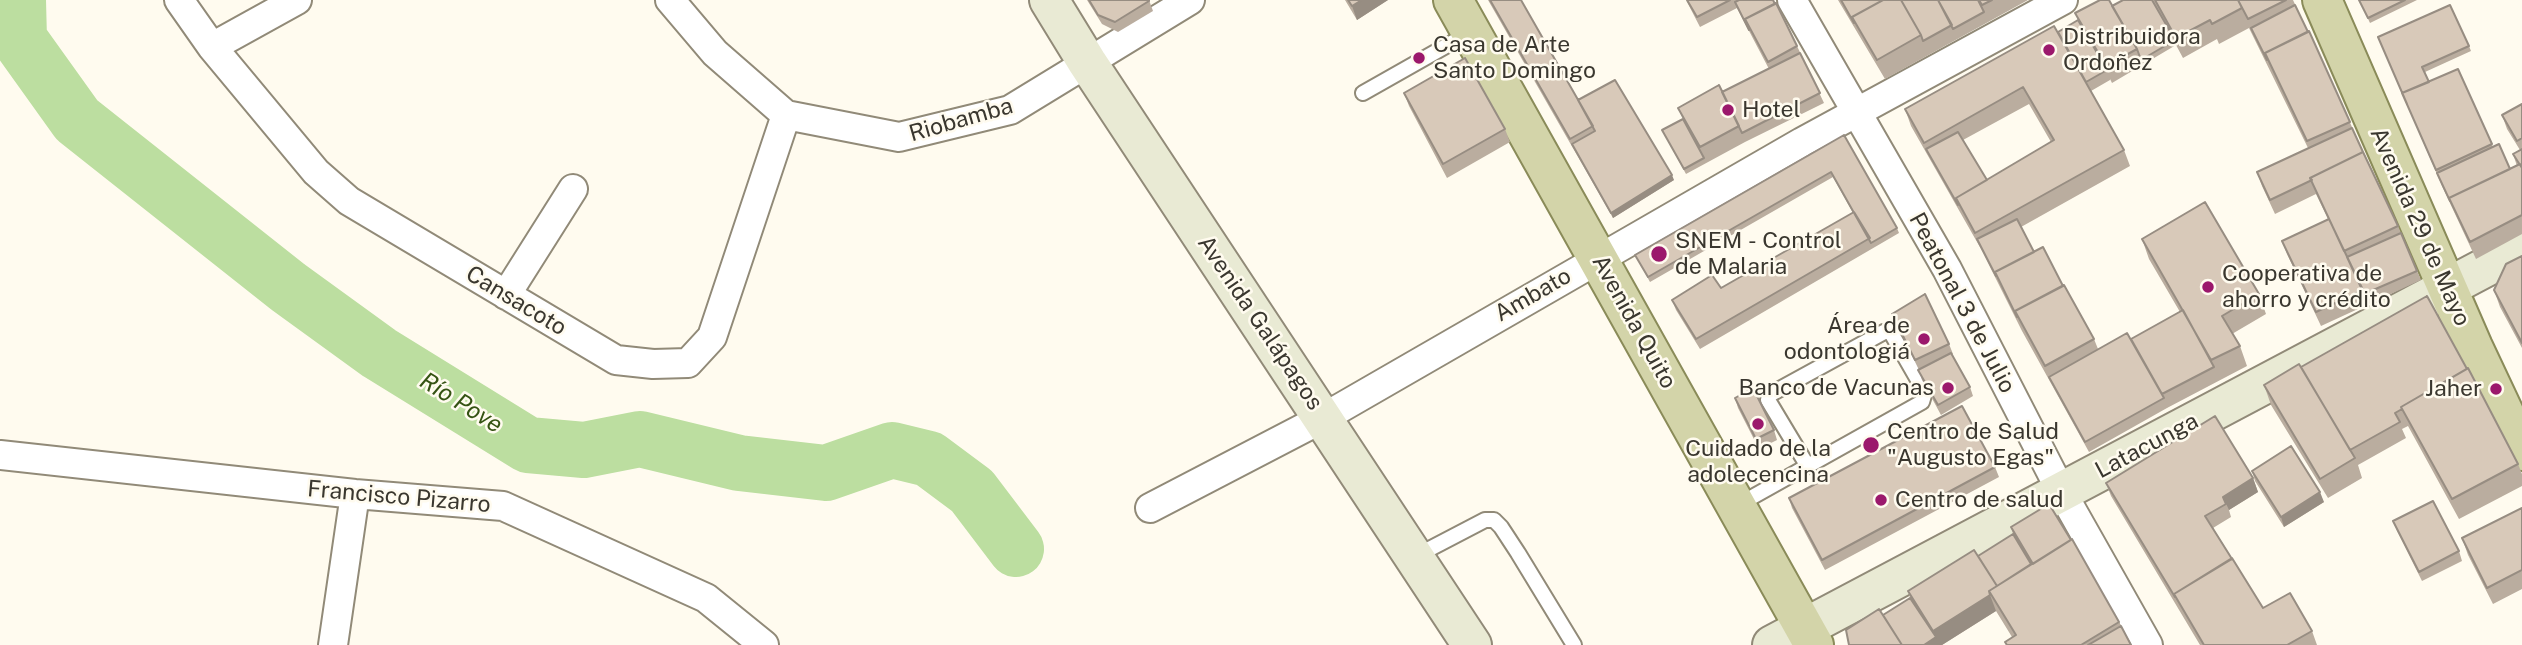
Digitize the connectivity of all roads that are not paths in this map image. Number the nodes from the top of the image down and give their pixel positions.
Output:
1 (179, 0) edge
2 (297, 0) edge
3 (670, 0) edge
4 (1049, 0) edge
5 (1190, 0) edge
6 (1792, 0) edge
7 (2063, 0) edge
8 (2322, 0) edge
9 (1462, 16) edge
10 (212, 47) junction
11 (1087, 62) junction
12 (1363, 93) dead end
13 (1856, 114) junction
14 (786, 115) junction
15 (573, 189) dead end
16 (2522, 248) edge
17 (1598, 258) junction
18 (2447, 288) junction
19 (506, 295) junction
20 (1323, 418) junction
21 (2522, 452) edge
22 (0, 455) edge
23 (1807, 466) junction
24 (2061, 491) junction
25 (355, 494) junction
26 (1737, 506) junction
27 (1150, 508) dead end
28 (1415, 556) junction
29 (1796, 640) edge
30 (332, 645) edge
31 (764, 645) edge
32 (1472, 645) edge
33 (1573, 645) edge
34 (2148, 645) edge

1 - 10 street, Cansacoto
2 - 10 street
3 - 14 street, Riobamba
4 - 11 street, Avenida Galápagos
5 - 11 street, Riobamba
6 - 13 street, Peatonal 3 de Julio
7 - 13 street, Ambato
8 - 18 main road, Avenida 29 de Mayo
9 - 12 lane
9 - 17 main road, Avenida Quito
10 - 19 street, Cansacoto
11 - 14 street, Riobamba
11 - 20 street, Avenida Galápagos
13 - 17 street, Ambato
13 - 24 street, Peatonal 3 de Julio
14 - 19 street, Cansacoto
15 - 19 street
16 - 18 street, Latacunga
17 - 20 street, Ambato
17 - 26 main road, Avenida Quito
18 - 21 main road, Avenida 29 de Mayo
18 - 24 street, Latacunga
20 - 27 street, Ambato
20 - 28 street, Avenida Galápagos
22 - 25 street, Francisco Pizarro
23 - 23 lane
23 - 26 lane
24 - 29 street, Latacunga
24 - 34 street, Peatonal 3 de Julio
25 - 30 street
25 - 31 street, Francisco Pizarro
26 - 29 main road, Avenida Quito
28 - 32 street, Avenida Galápagos
28 - 33 lane

